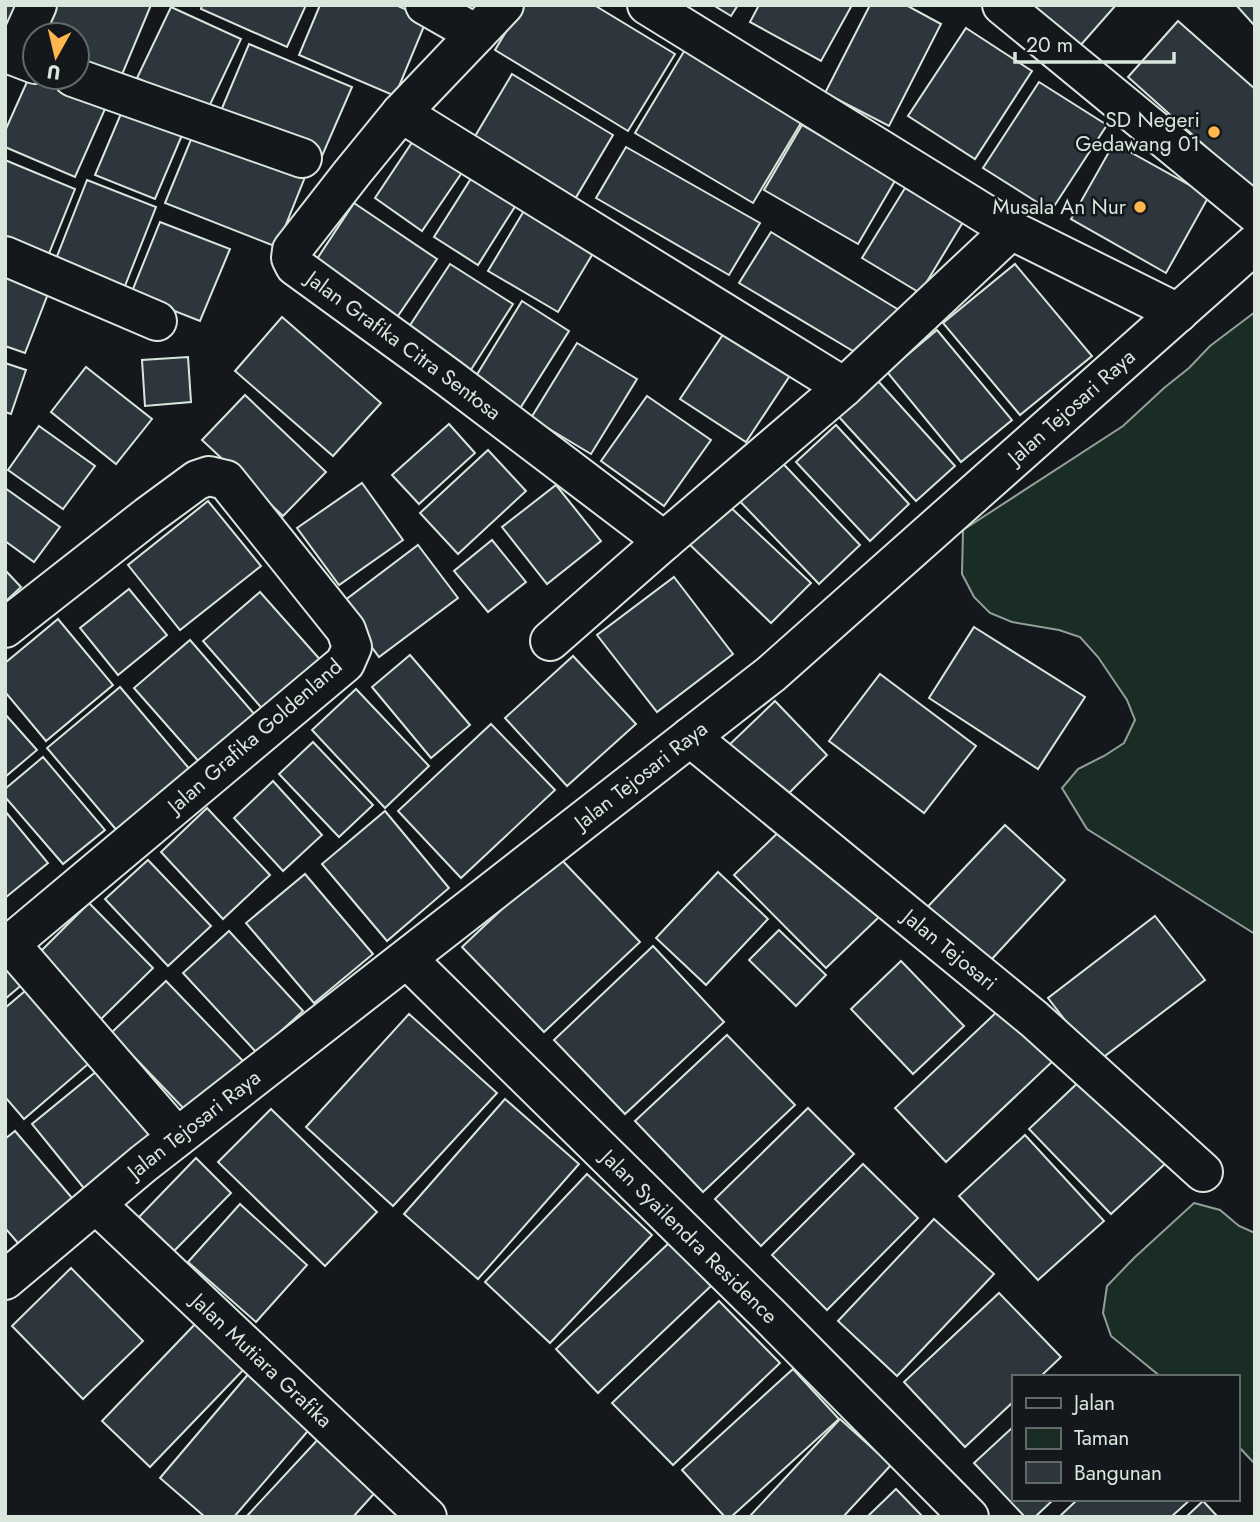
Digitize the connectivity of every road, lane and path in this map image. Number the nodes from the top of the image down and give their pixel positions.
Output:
1 (37, 5) edge
2 (425, 5) edge
3 (504, 5) edge
4 (647, 5) edge
5 (1002, 5) edge
6 (476, 34) junction
7 (15, 62) edge
8 (91, 83) edge
9 (401, 113) junction
10 (302, 158) dead end
11 (1255, 212) edge
12 (1011, 230) junction
13 (1255, 244) edge
14 (5, 256) edge
15 (1178, 313) junction
16 (157, 321) dead end
17 (844, 387) junction
18 (664, 541) junction
19 (5, 628) edge
20 (550, 641) dead end
21 (690, 737) junction
22 (8, 941) edge
23 (407, 959) junction
24 (177, 1137) junction
25 (1203, 1172) dead end
26 (96, 1204) junction
27 (5, 1280) edge
28 (427, 1517) edge
29 (970, 1517) edge

1 - 7 street
2 - 6 street
3 - 6 street, Jalan Grafika Citra Sentosa
4 - 12 street
5 - 11 street
6 - 9 street, Jalan Grafika Citra Sentosa
8 - 10 street
9 - 17 street
9 - 18 street, Jalan Grafika Citra Sentosa
12 - 15 street
12 - 17 street
13 - 15 street, Jalan Tejosari Raya
14 - 16 street
15 - 21 street, Jalan Tejosari Raya
17 - 18 street
18 - 20 street
19 - 22 street, Jalan Grafika Goldenland
21 - 23 street, Jalan Tejosari Raya
21 - 25 street, Jalan Tejosari
22 - 24 street, Jalan Grafika Goldenland
23 - 24 street, Jalan Tejosari Raya
23 - 29 street, Jalan Syailendra Residence
24 - 26 street, Jalan Tejosari Raya
26 - 27 street, Jalan Tejosari Raya
26 - 28 street, Jalan Mutiara Grafika

